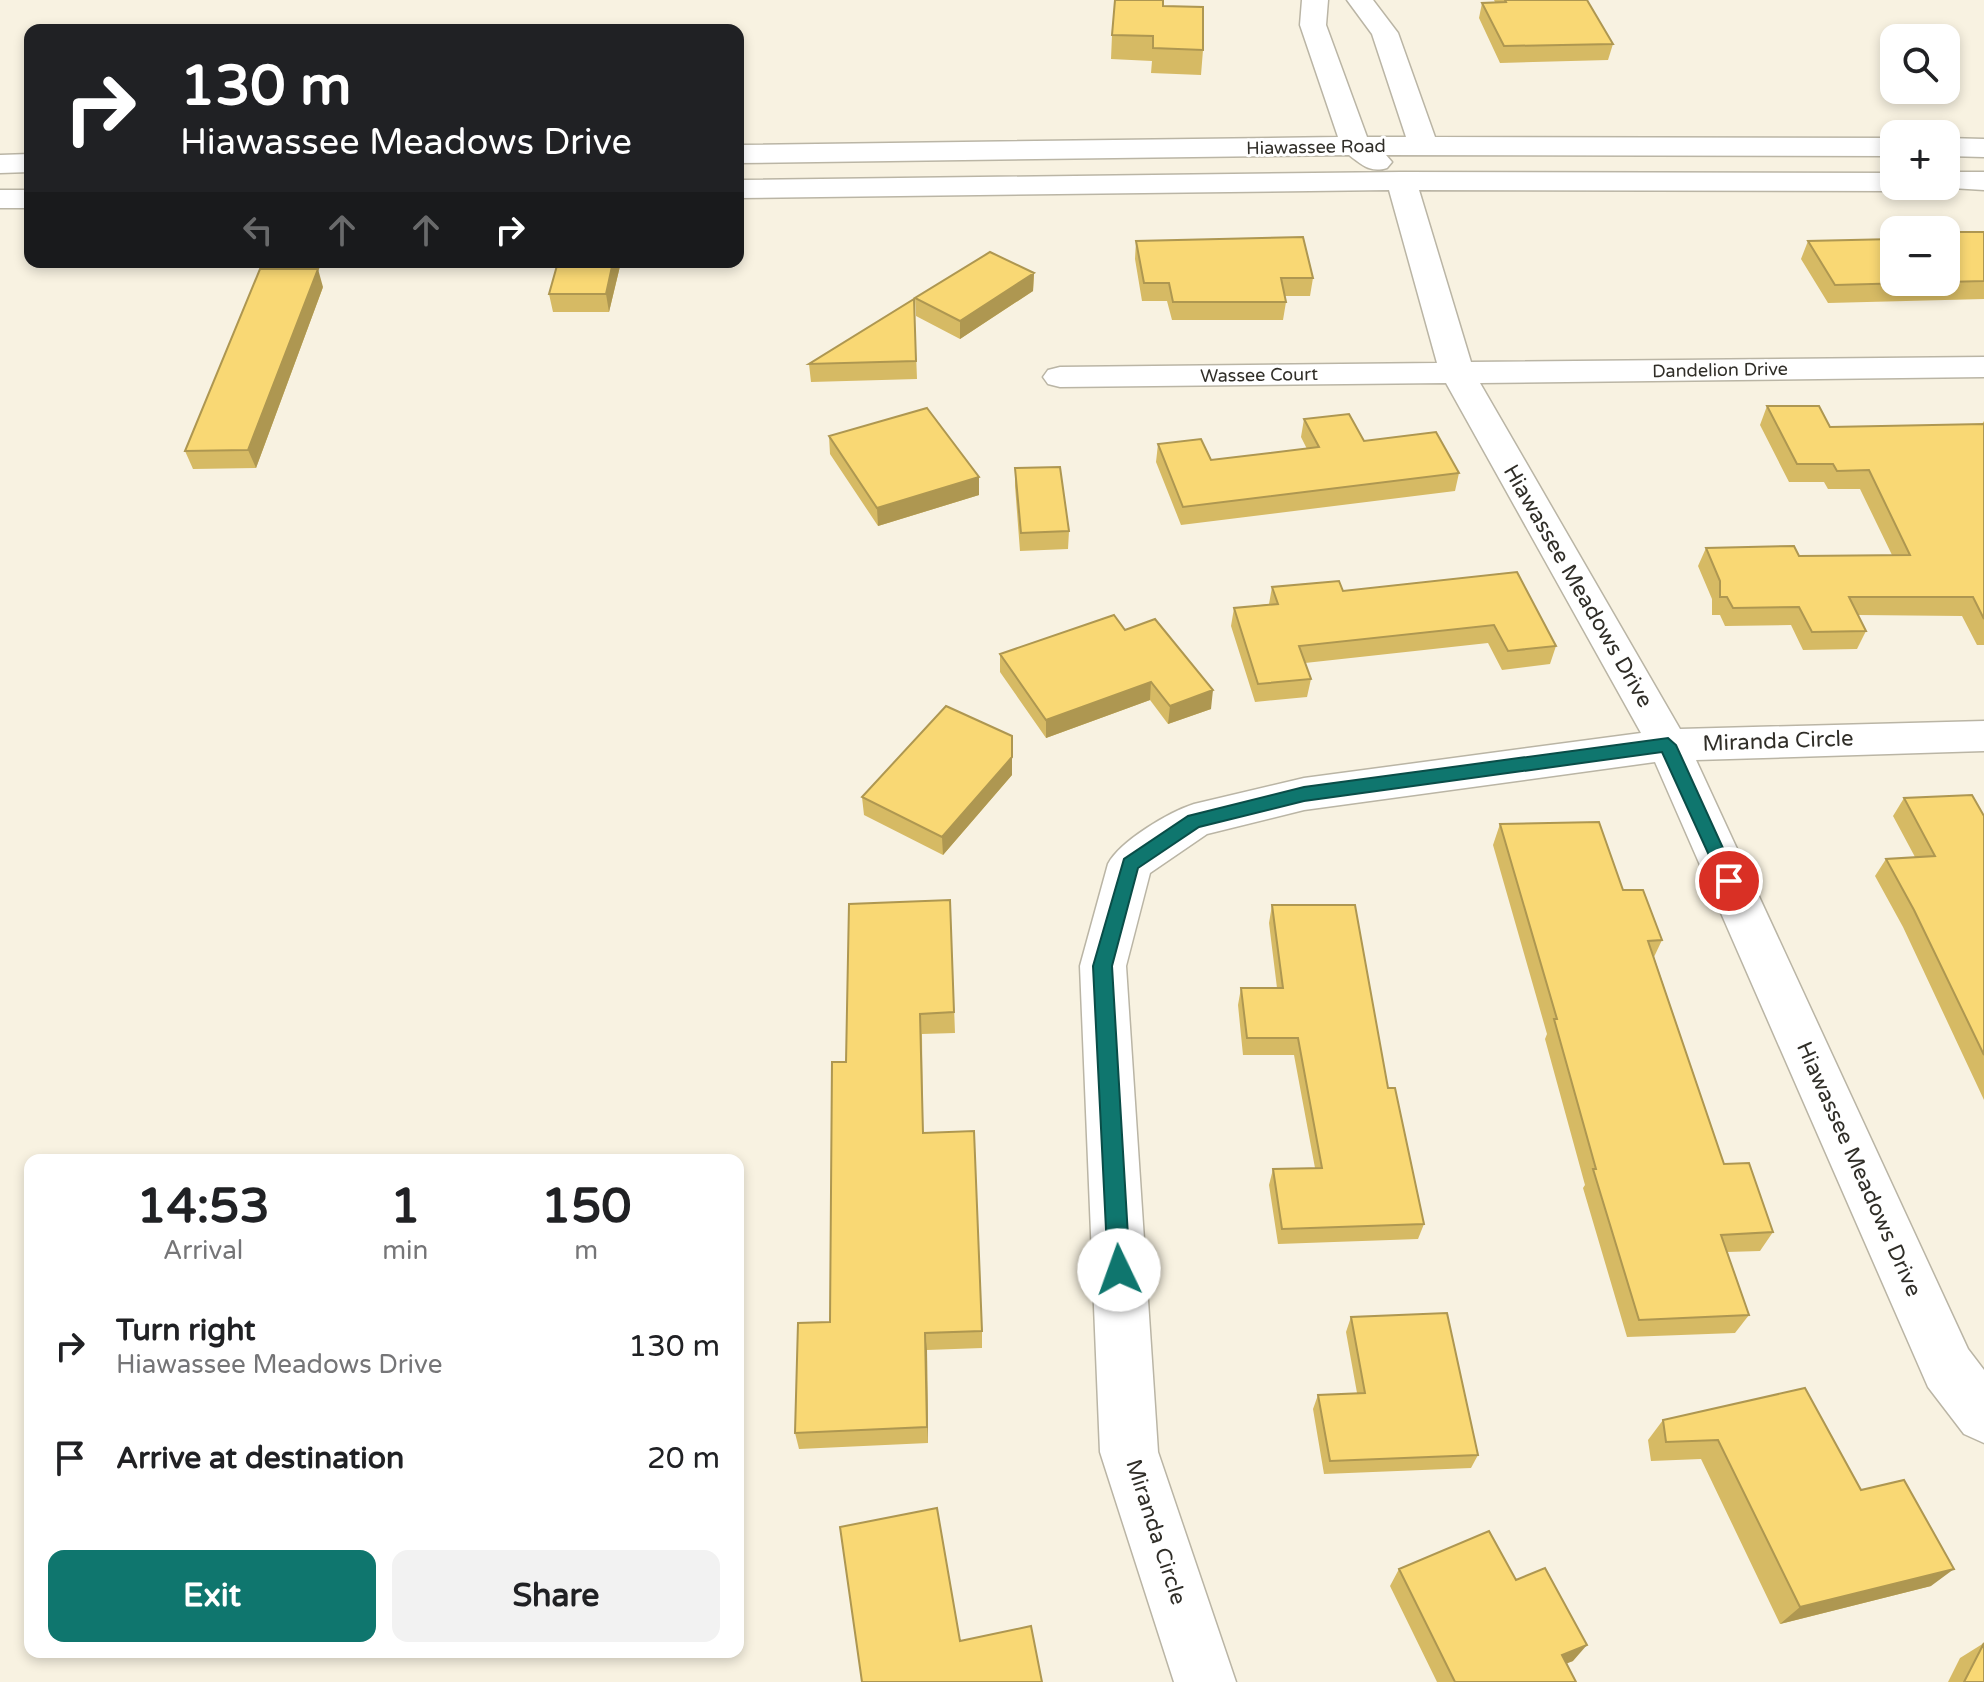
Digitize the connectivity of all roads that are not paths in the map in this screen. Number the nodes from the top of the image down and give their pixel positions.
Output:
1 (1315, 0) edge
2 (1360, 0) edge
3 (1356, 146) junction
4 (1880, 147) edge
5 (1960, 147) edge
6 (1984, 148) edge
7 (744, 154) edge
8 (24, 163) edge
9 (0, 164) edge
10 (1412, 164) junction
11 (1880, 181) edge
12 (1960, 181) edge
13 (1984, 181) edge
14 (744, 189) edge
15 (0, 199) edge
16 (24, 199) edge
17 (1984, 367) edge
18 (1457, 373) junction
19 (1060, 377) dead end
20 (1984, 736) edge
21 (1668, 745) junction
22 (1984, 1415) edge
23 (1205, 1682) edge

1 - 3 street
2 - 10 street, Hiawassee Meadows Drive
3 - 7 street, Hiawassee Road
3 - 10 street
3 - 10 street, Hiawassee Road
4 - 10 street, Hiawassee Road
5 - 6 street
8 - 9 street
10 - 11 street, Hiawassee Road
10 - 14 street, Hiawassee Road
10 - 18 street, Hiawassee Meadows Drive
12 - 13 street
15 - 16 street
17 - 18 street, Dandelion Drive
18 - 19 street, Wassee Court
18 - 21 street, Hiawassee Meadows Drive
20 - 21 street, Miranda Circle
21 - 22 street, Hiawassee Meadows Drive
21 - 23 street, Miranda Circle

